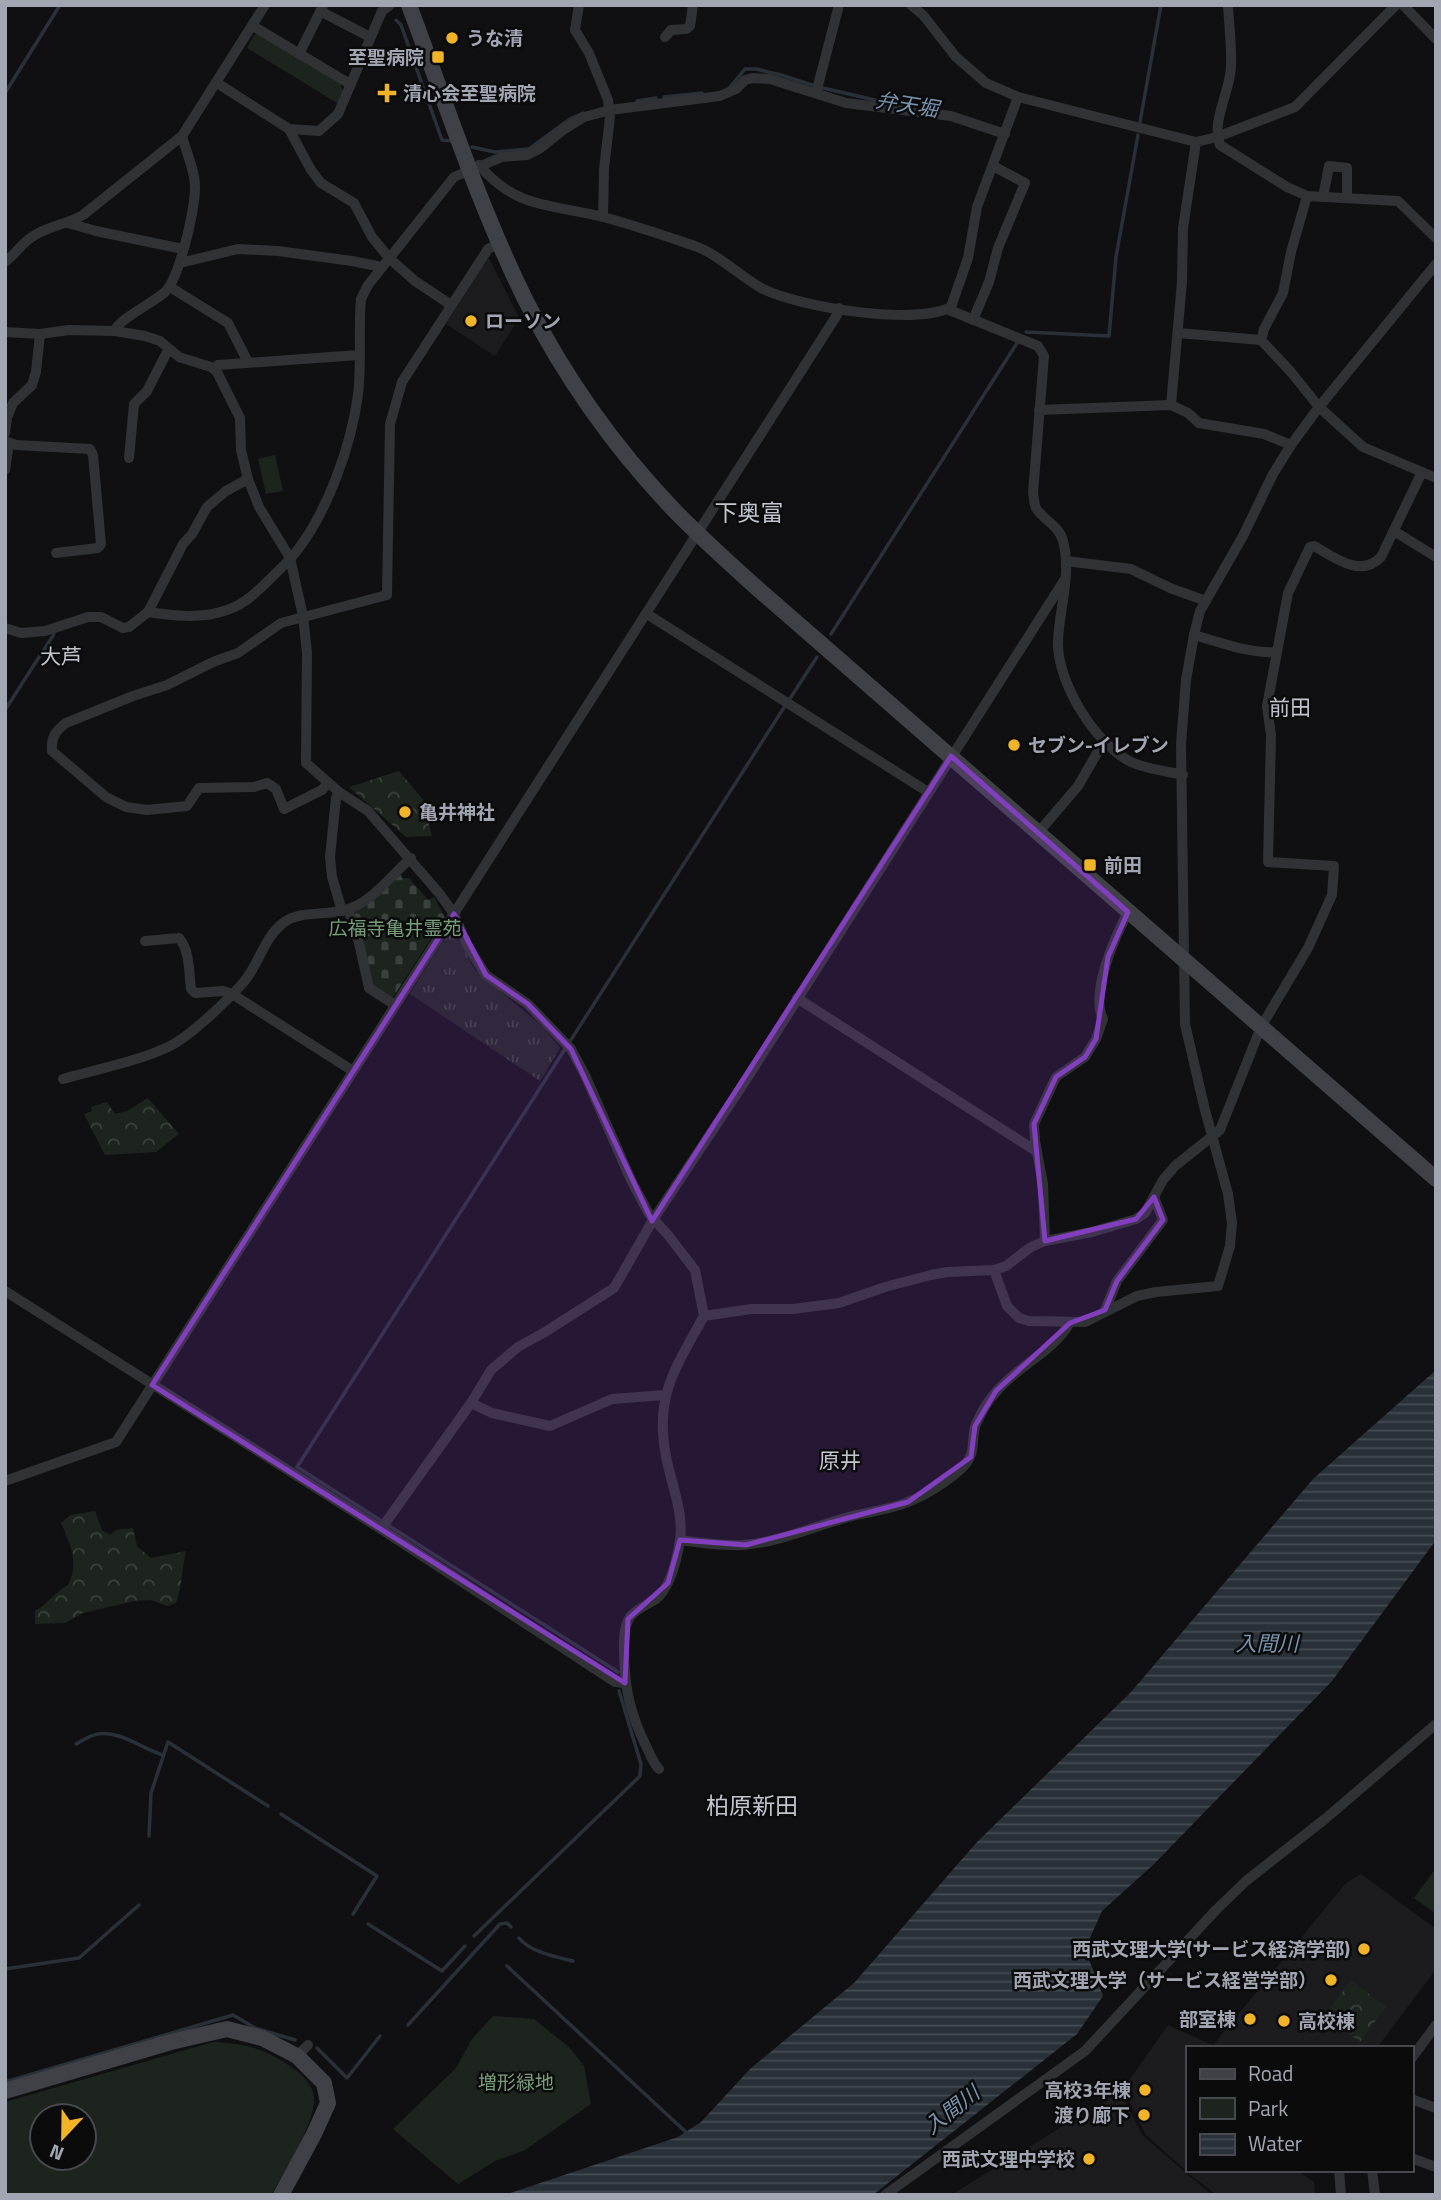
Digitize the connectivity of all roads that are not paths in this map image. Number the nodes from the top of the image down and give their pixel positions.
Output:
1 (265, 5) edge
2 (409, 5) edge
3 (579, 5) edge
4 (694, 5) edge
5 (839, 5) edge
6 (911, 5) edge
7 (1228, 5) edge
8 (1396, 5) edge
9 (1403, 5) edge
10 (383, 7) edge
11 (322, 8) edge
12 (925, 10) edge
13 (253, 26) junction
14 (370, 37) junction
15 (664, 37) dead end
16 (1436, 39) edge
17 (299, 54) junction
18 (217, 83) junction
19 (350, 84) junction
20 (816, 93) junction
21 (1018, 97) junction
22 (610, 110) junction
23 (289, 129) junction
24 (1005, 134) junction
25 (182, 136) junction
26 (1217, 137) junction
27 (1196, 142) junction
28 (993, 166) junction
29 (474, 167) junction
30 (1307, 196) junction
31 (1323, 197) junction
32 (1348, 197) junction
33 (603, 217) junction
34 (68, 223) junction
35 (1436, 238) edge
36 (500, 243) junction
37 (183, 248) junction
38 (181, 261) junction
39 (5, 262) edge
40 (385, 263) junction
41 (1436, 264) edge
42 (170, 286) junction
43 (451, 305) junction
44 (838, 308) junction
45 (947, 309) junction
46 (973, 320) junction
47 (115, 331) junction
48 (5, 332) edge
49 (1178, 333) junction
50 (40, 334) junction
51 (1261, 340) junction
52 (171, 350) junction
53 (359, 355) junction
54 (247, 362) junction
55 (214, 368) junction
56 (1171, 405) junction
57 (1319, 407) junction
58 (1039, 410) junction
59 (6, 439) edge
60 (1291, 446) junction
61 (129, 458) dead end
62 (5, 470) edge
63 (1422, 472) junction
64 (1436, 478) edge
65 (248, 479) junction
66 (1394, 531) junction
67 (697, 533) junction
68 (56, 552) dead end
69 (1436, 557) edge
70 (290, 558) junction
71 (1066, 561) junction
72 (1065, 579) junction
73 (1206, 601) junction
74 (148, 612) junction
75 (647, 614) junction
76 (303, 616) junction
77 (5, 628) edge
78 (1194, 635) junction
79 (1276, 652) junction
80 (1104, 741) junction
81 (951, 756) junction
82 (1183, 775) junction
83 (328, 783) junction
84 (339, 792) junction
85 (928, 792) junction
86 (1038, 833) junction
87 (411, 858) junction
88 (345, 910) junction
89 (1128, 912) junction
90 (454, 914) junction
91 (145, 941) dead end
92 (1186, 960) junction
93 (232, 994) junction
94 (797, 998) junction
95 (395, 1005) junction
96 (1267, 1032) junction
97 (353, 1072) junction
98 (63, 1079) dead end
99 (1213, 1138) junction
100 (1036, 1151) junction
101 (1436, 1179) edge
102 (1154, 1197) junction
103 (653, 1220) junction
104 (1045, 1241) junction
105 (994, 1270) junction
106 (5, 1291) edge
107 (1105, 1310) junction
108 (704, 1316) junction
109 (1069, 1323) junction
110 (152, 1385) junction
111 (665, 1395) junction
112 (471, 1403) junction
113 (5, 1481) edge
114 (384, 1525) junction
115 (680, 1540) junction
116 (625, 1683) junction
117 (1436, 1724) edge
118 (659, 1769) dead end
119 (1436, 2025) edge
120 (1413, 2056) edge
121 (5, 2091) edge
122 (1413, 2100) edge
123 (1436, 2108) edge
124 (1413, 2159) edge
125 (1436, 2167) edge
126 (1339, 2172) edge
127 (1372, 2172) edge
128 (281, 2195) edge
129 (885, 2195) edge
130 (1341, 2195) edge
131 (1375, 2195) edge

1 - 13 street
2 - 29 street
3 - 22 street
4 - 15 street
5 - 20 street
6 - 12 street
7 - 26 street
8 - 26 street
9 - 16 street
10 - 14 street
11 - 14 street
11 - 17 street
12 - 21 street
13 - 17 street
13 - 18 street
14 - 19 street
17 - 19 street
18 - 23 street
18 - 25 street
19 - 23 street
20 - 22 street
20 - 24 street
21 - 24 street
21 - 27 street
22 - 29 street
22 - 33 street
23 - 40 street
24 - 28 street
25 - 34 street
25 - 37 street
26 - 27 street
26 - 30 street
27 - 49 street
28 - 45 street
28 - 46 street
29 - 33 street
29 - 36 street
29 - 40 street
30 - 31 street
30 - 51 street
31 - 32 street
31 - 32 street
32 - 35 street
33 - 44 street
34 - 37 street
34 - 39 street
36 - 43 street
36 - 67 street
37 - 38 street
38 - 40 street
38 - 42 street
40 - 43 street
40 - 53 street
41 - 57 street
42 - 47 street
42 - 54 street
43 - 76 street
44 - 45 street
44 - 67 street
45 - 46 street
46 - 58 street
47 - 50 street
47 - 52 street
48 - 50 street
49 - 51 street
49 - 56 street
50 - 59 street
51 - 57 street
52 - 55 street
52 - 61 street
53 - 54 street
53 - 70 street
54 - 55 street
55 - 65 street
56 - 58 street
56 - 60 street
57 - 60 street
57 - 63 street
58 - 71 street
59 - 62 street
59 - 68 street
60 - 73 street
63 - 64 street
63 - 66 street
65 - 70 street
65 - 74 street
66 - 69 street
66 - 79 street
67 - 75 street
67 - 81 street
70 - 74 street
70 - 76 street
71 - 72 street
71 - 73 street
72 - 80 street
72 - 81 street
73 - 78 street
74 - 77 street
75 - 85 street
75 - 90 street
76 - 83 street
76 - 83 street
78 - 79 street
78 - 82 street
79 - 96 street
80 - 82 street
80 - 86 street
81 - 85 street
81 - 86 street
82 - 92 street
83 - 84 street
84 - 87 street
84 - 88 street
85 - 94 street
86 - 89 street
87 - 88 street
87 - 90 street
88 - 93 street
88 - 95 street
89 - 92 street
89 - 100 street
90 - 95 street
90 - 103 street
91 - 93 street
92 - 96 street
92 - 99 street
93 - 97 street
93 - 98 street
94 - 100 street
94 - 103 street
95 - 97 street
96 - 99 street
96 - 101 street
97 - 110 street
99 - 102 street
99 - 107 street
100 - 104 street
102 - 104 street
102 - 107 street
103 - 108 street
103 - 112 street
104 - 105 street
105 - 108 street
105 - 109 street
106 - 110 street
107 - 109 street
108 - 111 street
109 - 115 street
110 - 113 street
110 - 114 street
111 - 112 street
111 - 115 street
112 - 114 street
114 - 116 street
115 - 116 street
116 - 118 street
117 - 129 street
119 - 120 street
121 - 128 street
122 - 123 street
124 - 125 street
126 - 130 street
127 - 131 street

